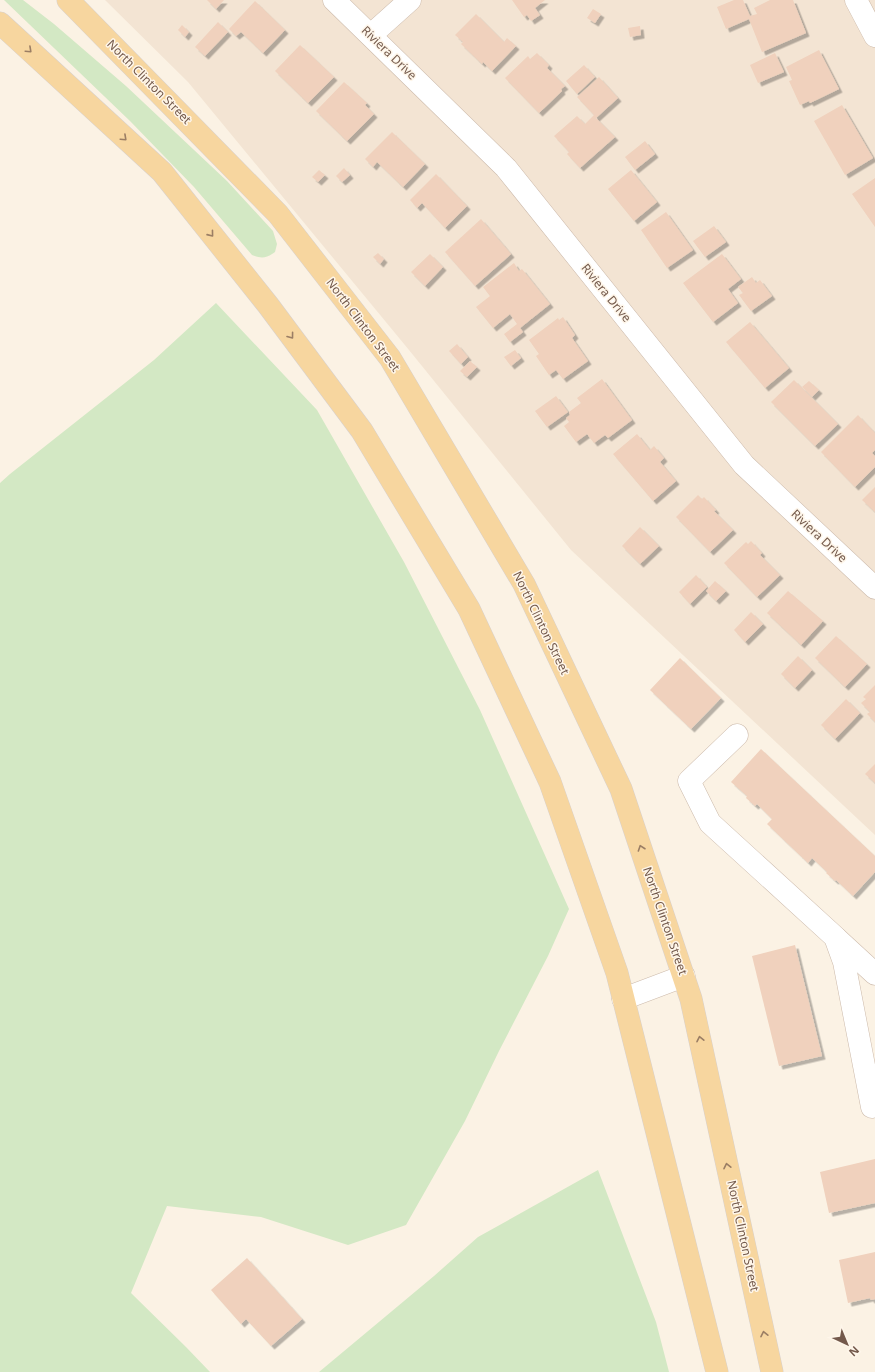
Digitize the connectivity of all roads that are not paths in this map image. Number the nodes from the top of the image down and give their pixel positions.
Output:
1 (68, 0) edge
2 (334, 0) edge
3 (410, 0) edge
4 (856, 0) edge
5 (0, 23) edge
6 (371, 35) junction
7 (875, 36) edge
8 (875, 588) edge
9 (737, 736) dead end
10 (835, 937) junction
11 (875, 974) edge
12 (684, 976) junction
13 (623, 999) junction
14 (875, 1106) edge
15 (717, 1372) edge
16 (772, 1372) edge

12 -> 1 main road, North Clinton Street
2 - 6 street, Riviera Drive
3 - 6 street
4 - 7 street
5 -> 13 main road
6 - 8 street, Riviera Drive
9 - 10 street
10 - 11 street
10 - 14 street
12 - 13 street
16 -> 12 main road, North Clinton Street
13 - 15 main road

